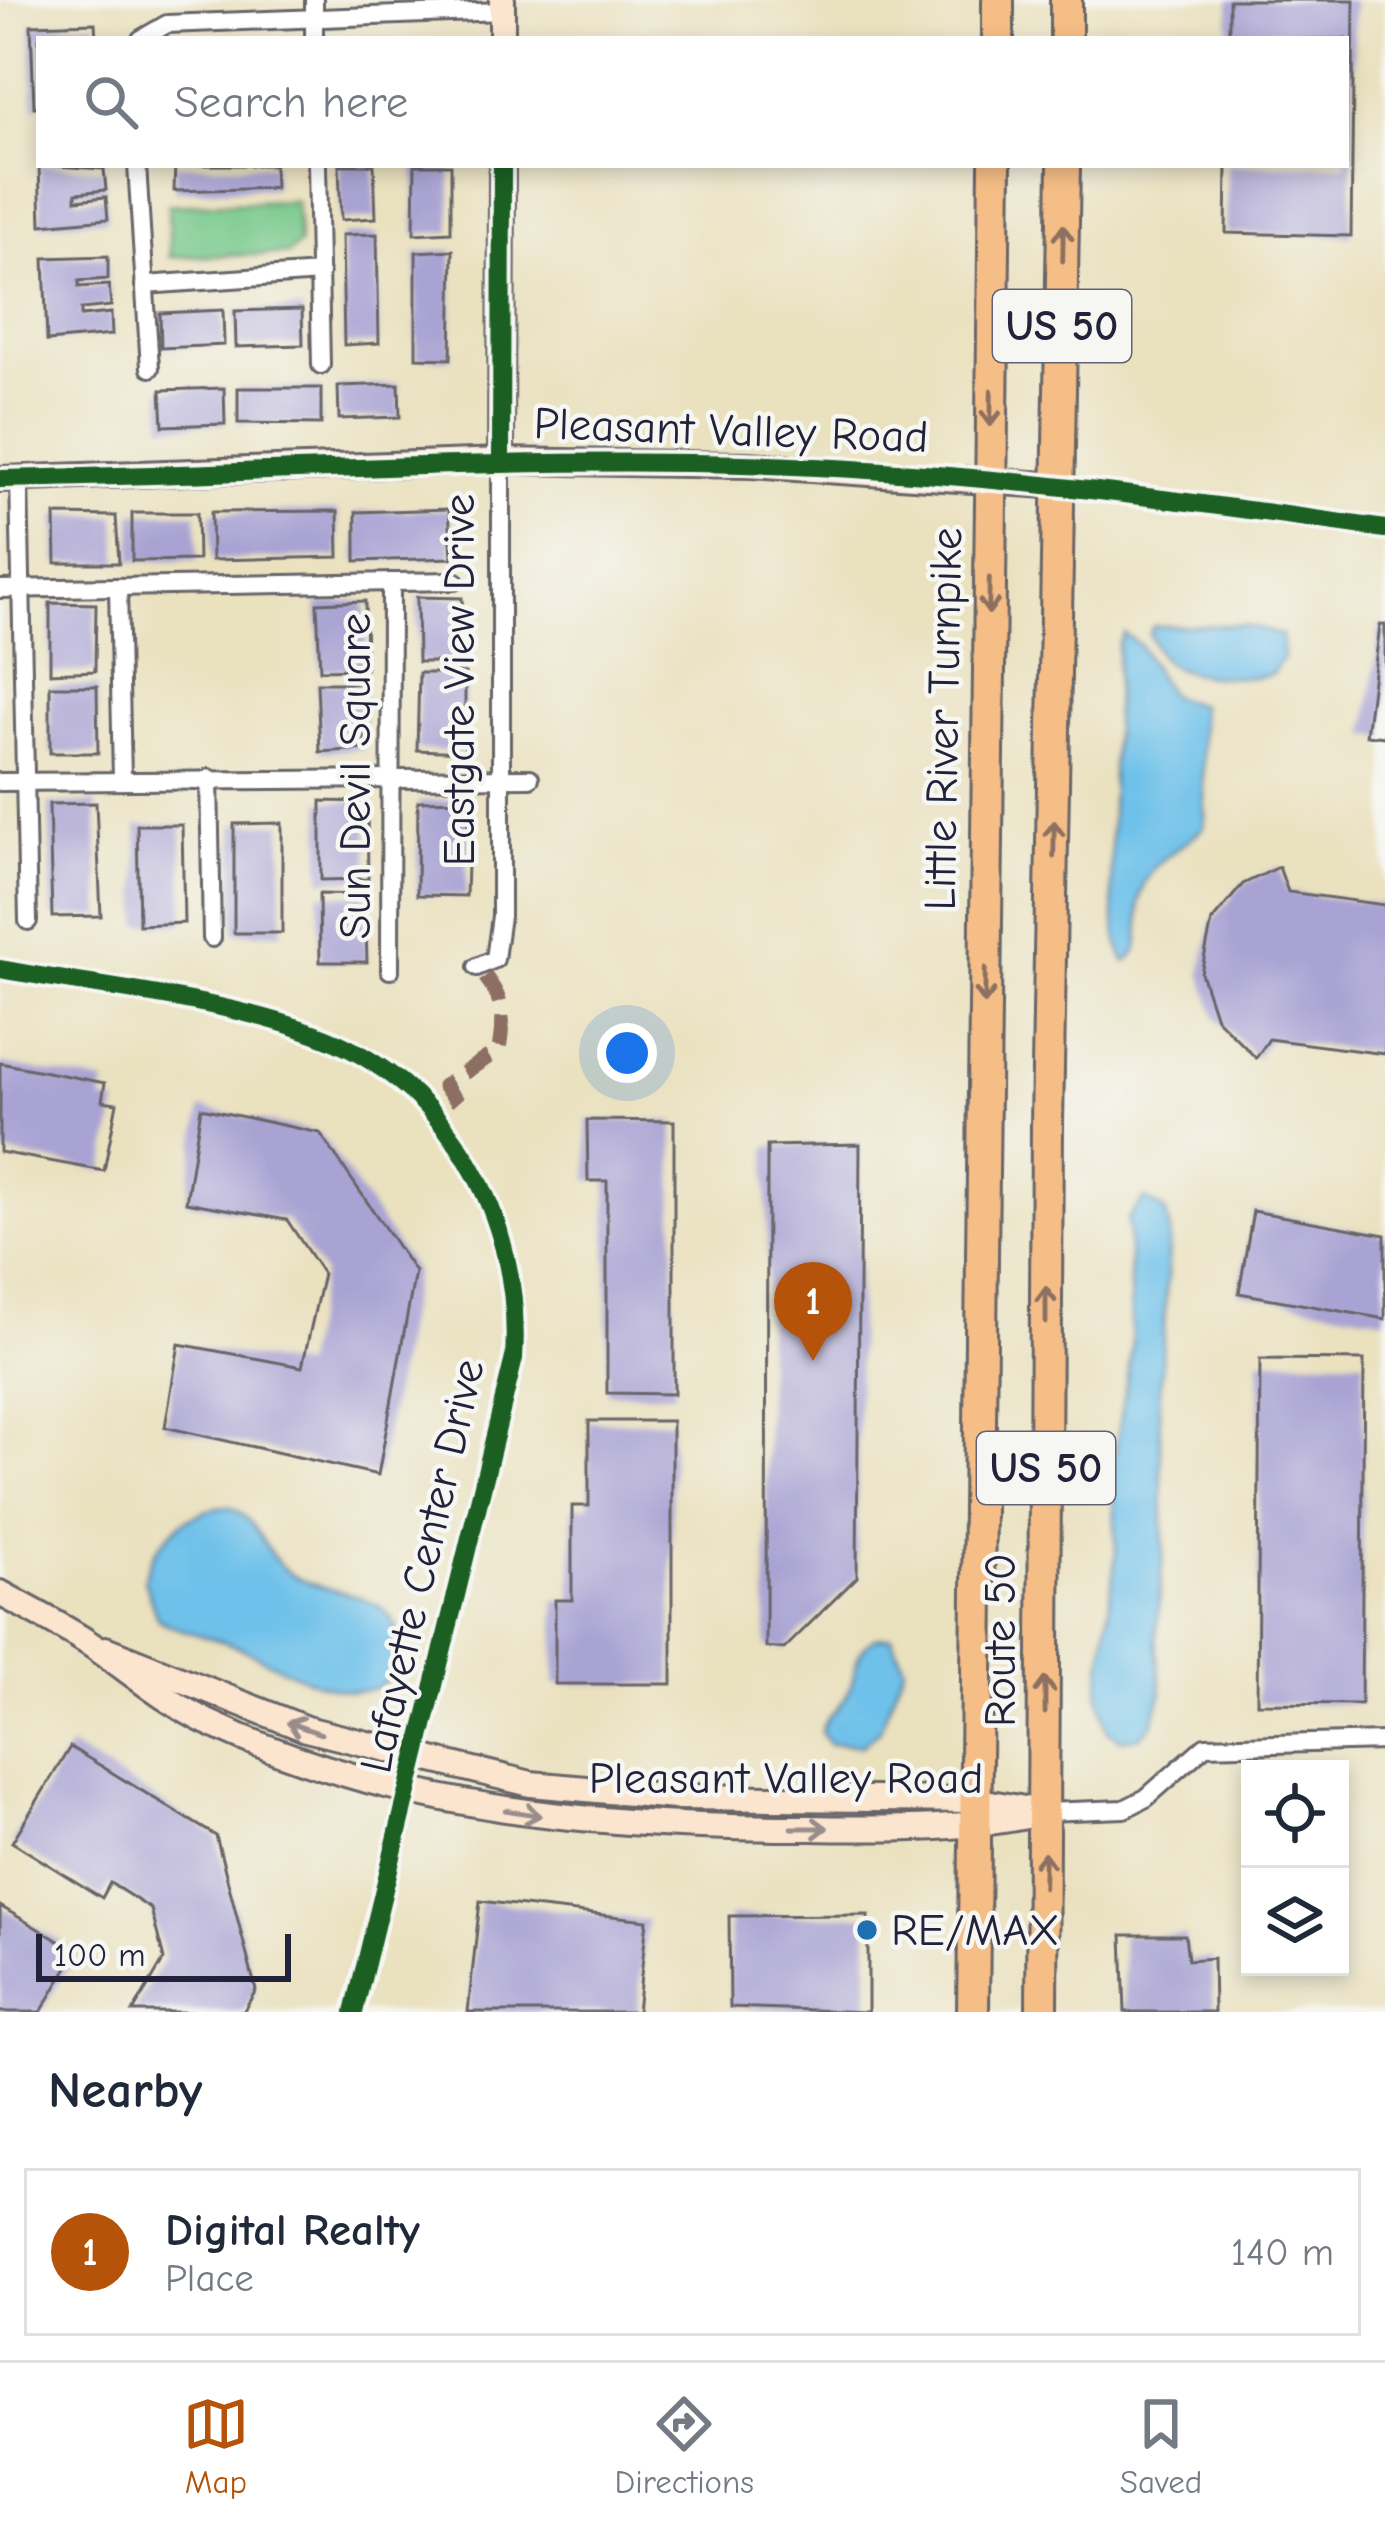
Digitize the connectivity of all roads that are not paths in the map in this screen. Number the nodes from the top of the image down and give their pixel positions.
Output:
1 (998, 0) edge
2 (1066, 0) edge
3 (502, 5) edge
4 (314, 8) edge
5 (146, 36) edge
6 (502, 36) edge
7 (998, 36) edge
8 (1066, 36) edge
9 (137, 168) edge
10 (317, 168) edge
11 (502, 168) edge
12 (995, 168) edge
13 (1064, 168) edge
14 (320, 273) junction
15 (144, 285) junction
16 (321, 365) dead end
17 (150, 368) dead end
18 (501, 461) junction
19 (9, 479) edge
20 (990, 479) junction
21 (1061, 486) junction
22 (1385, 529) edge
23 (454, 581) dead end
24 (391, 582) junction
25 (118, 587) junction
26 (9, 589) edge
27 (209, 778) junction
28 (501, 778) junction
29 (530, 778) dead end
30 (122, 779) junction
31 (391, 779) junction
32 (0, 782) edge
33 (24, 782) junction
34 (28, 921) dead end
35 (212, 938) dead end
36 (477, 967) dead end
37 (0, 969) edge
38 (390, 970) dead end
39 (983, 1130) joint
40 (0, 1593) edge
41 (89, 1644) junction
42 (1385, 1741) edge
43 (416, 1760) junction
44 (408, 1792) junction
45 (974, 1813) junction
46 (1044, 1813) junction
47 (354, 2012) edge
48 (973, 2012) edge
49 (1042, 2012) edge

1 - 7 highway
2 - 8 highway
3 - 4 street
3 - 6 main road
4 - 5 street
9 - 15 street
10 - 14 street
11 - 18 main road, Eastgate View Drive
12 -> 20 highway, Little River Turnpike / US 50
21 -> 13 highway, US 50
14 - 15 street
14 - 16 street
15 - 17 street
18 - 19 main road, Pleasant Valley Road
18 - 20 main road, Pleasant Valley Road
18 - 28 street, Eastgate View Drive
19 - 26 street
20 - 21 main road, Pleasant Valley Road
20 -> 39 highway, Little River Turnpike / US 50
21 - 22 street, Pleasant Valley Road
46 -> 21 highway, Route 50 / US 50
23 - 24 street
24 - 25 street
24 - 31 street, Sun Devil Square
25 - 26 street
25 - 30 street
26 - 33 street
27 - 30 street
27 - 31 street
27 - 35 street
28 - 29 street
28 - 31 street
28 - 36 street, Eastgate View Drive
30 - 33 street
31 - 38 street, Sun Devil Square
32 - 33 street
33 - 34 street
37 - 43 street, Lafayette Center Drive
39 - 45 highway, Route 50 / US 50
40 - 41 main road, Pleasant Valley Road
43 -> 41 main road, Pleasant Valley Road
41 - 44 main road, Pleasant Valley Road
42 - 46 street
43 - 44 street, Lafayette Center Drive
43 - 45 main road, Pleasant Valley Road
44 -> 45 main road, Pleasant Valley Road
44 - 47 street, Lafayette Center Drive
45 - 46 main road, Pleasant Valley Road
45 - 48 highway, Route 50 / US 50
49 -> 46 highway, Route 50 / US 50

